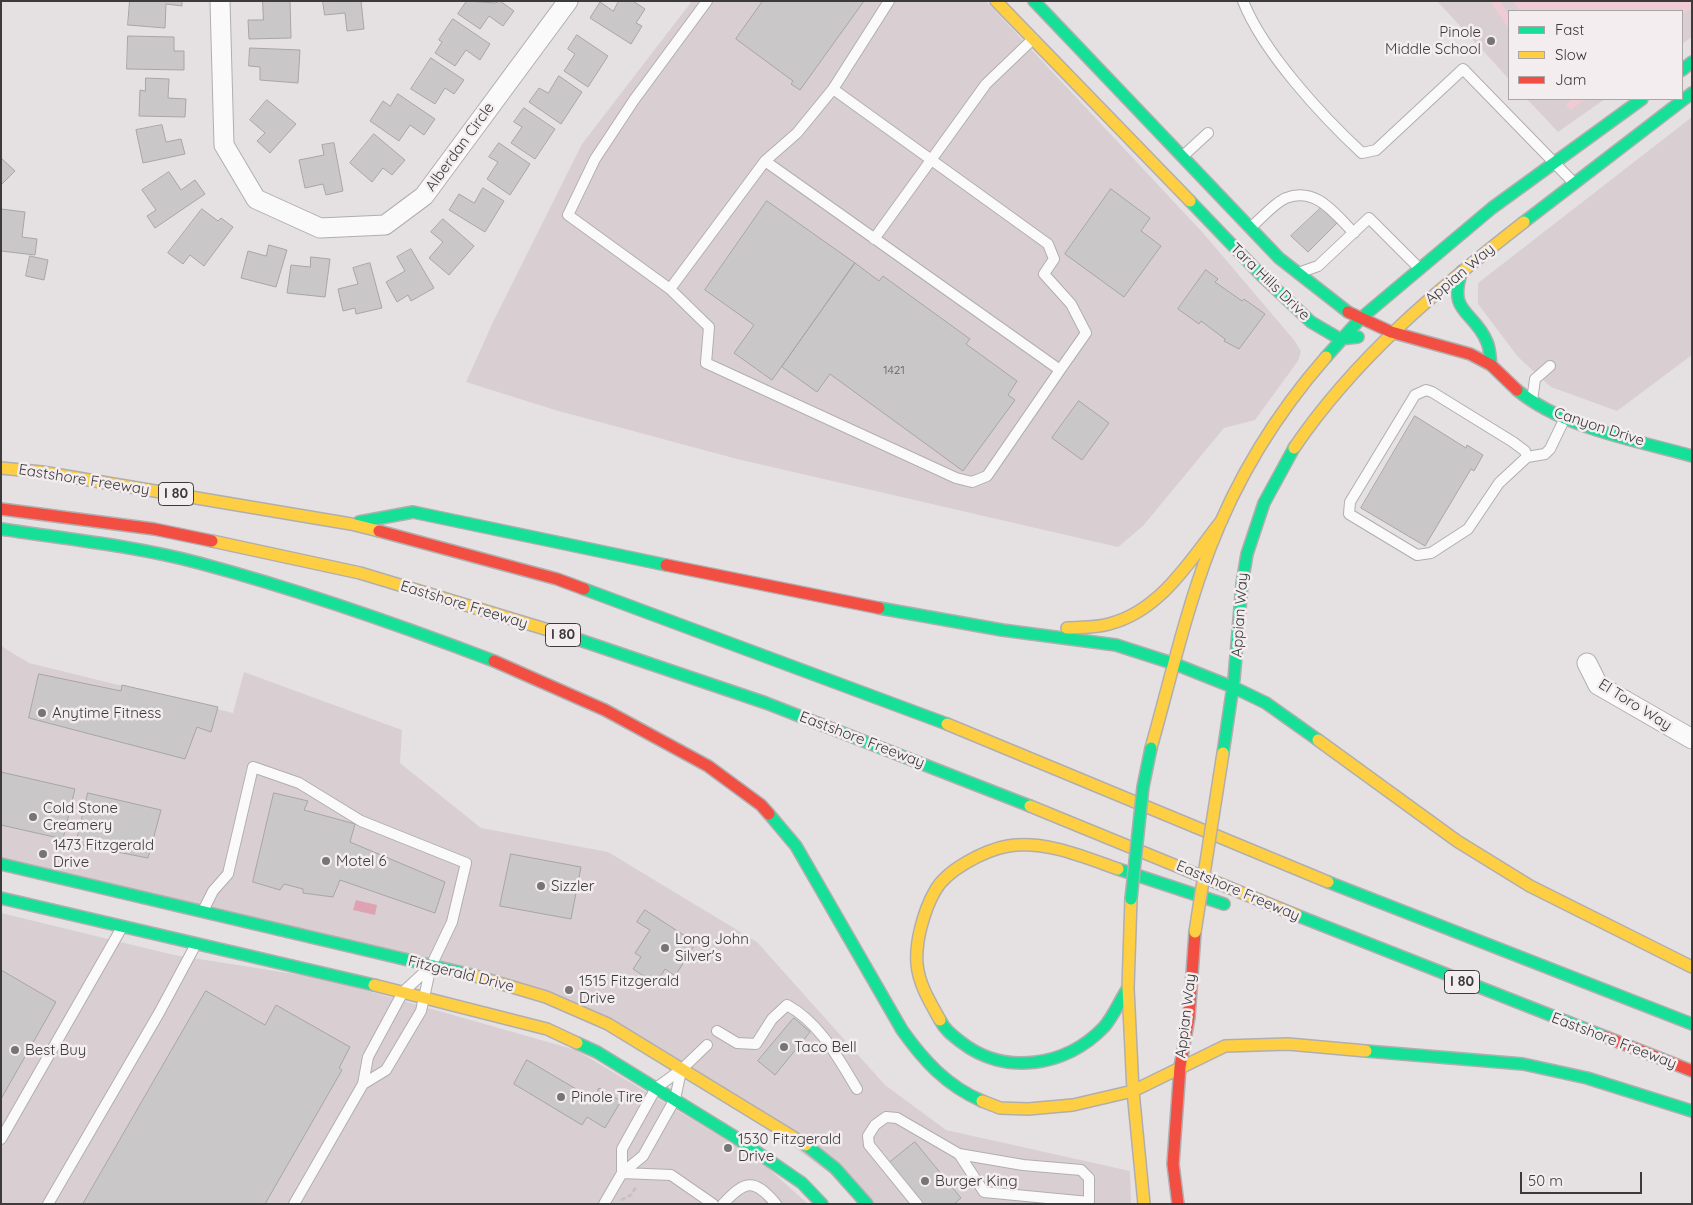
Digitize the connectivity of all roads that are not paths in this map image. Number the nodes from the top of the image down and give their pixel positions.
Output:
1 (220, 1) edge
2 (568, 1) edge
3 (707, 1) edge
4 (889, 1) edge
5 (996, 1) edge
6 (1034, 1) edge
7 (1243, 1) edge
8 (1032, 39) junction
9 (832, 89) junction
10 (1641, 100) edge
11 (1683, 100) edge
12 (1208, 133) dead end
13 (1183, 157) junction
14 (930, 159) junction
15 (765, 161) junction
16 (1555, 162) junction
17 (1574, 184) junction
18 (1250, 228) junction
19 (1354, 233) junction
20 (874, 239) junction
21 (1419, 268) junction
22 (1462, 271) junction
23 (1296, 274) junction
24 (670, 289) junction
25 (1291, 303) junction
26 (1360, 319) junction
27 (1391, 332) junction
28 (1340, 340) junction
29 (1321, 364) junction
30 (1491, 365) junction
31 (1550, 366) dead end
32 (1060, 370) junction
33 (1532, 402) junction
34 (1565, 419) junction
35 (1692, 456) edge
36 (1527, 457) junction
37 (1, 468) edge
38 (1, 509) edge
39 (1222, 520) junction
40 (351, 524) junction
41 (1, 529) edge
42 (1002, 630) junction
43 (1587, 663) dead end
44 (1175, 664) junction
45 (1235, 688) junction
46 (1692, 739) edge
47 (1, 864) edge
48 (1, 898) edge
49 (1234, 907) dead end
50 (202, 912) junction
51 (1270, 917) dead end
52 (122, 928) junction
53 (1363, 943) junction
54 (196, 945) junction
55 (431, 966) junction
56 (1692, 967) edge
57 (1128, 988) junction
58 (404, 992) junction
59 (424, 997) junction
60 (1692, 1024) edge
61 (717, 1031) dead end
62 (707, 1045) dead end
63 (1180, 1067) junction
64 (682, 1069) junction
65 (1692, 1071) edge
66 (363, 1084) junction
67 (656, 1088) junction
68 (857, 1089) dead end
69 (1134, 1091) junction
70 (674, 1099) junction
71 (1692, 1111) edge
72 (1, 1139) edge
73 (959, 1154) junction
74 (622, 1173) junction
75 (48, 1204) edge
76 (294, 1204) edge
77 (604, 1204) edge
78 (713, 1204) edge
79 (723, 1204) edge
80 (776, 1204) edge
81 (822, 1204) edge
82 (867, 1204) edge
83 (917, 1204) edge
84 (1144, 1204) edge
85 (1178, 1204) edge

1 - 2 street, Alberdan Circle
3 - 24 lane
4 - 9 lane
5 - 8 main road, Tara Hills Drive
6 - 13 main road, Tara Hills Drive
7 - 16 lane
8 - 14 lane
8 - 25 main road, Tara Hills Drive
9 - 14 lane
9 - 15 lane
10 - 16 main road, Appian Way
11 - 17 main road, Appian Way
12 - 13 lane
13 - 18 main road, Tara Hills Drive
14 - 20 lane
14 - 32 lane
15 - 20 lane
15 - 24 lane
16 - 17 lane
16 - 21 main road, Appian Way
17 - 22 main road, Appian Way
18 - 19 lane
18 - 23 main road, Tara Hills Drive
19 - 21 lane
19 - 23 lane
20 - 32 lane
21 - 26 main road, Appian Way
22 - 27 main road, Appian Way
22 - 30 main road
23 - 26 main road, Tara Hills Drive
24 - 32 lane
25 - 28 main road, Tara Hills Drive
25 - 29 main road
26 - 27 main road, Tara Hills Drive
26 - 28 main road, Appian Way
27 - 28 main road
27 - 30 main road, Canyon Drive
27 - 45 main road, Appian Way
28 - 29 main road, Appian Way
29 - 39 main road, Appian Way
30 - 33 main road, Canyon Drive
31 - 33 lane
33 - 34 main road, Canyon Drive
34 - 35 main road, Canyon Drive
34 - 36 lane
36 - 36 lane
37 - 40 main road, Eastshore Freeway / I 80
38 - 53 main road, Eastshore Freeway / I 80
39 - 42 main road
39 - 44 main road, Appian Way
40 - 42 main road
40 - 60 main road, Eastshore Freeway / I 80
41 - 69 main road
42 - 44 main road
43 - 46 street, El Toro Way
44 - 45 main road
44 - 57 main road, Appian Way, bridge
45 - 56 main road
45 - 63 main road, Appian Way, bridge
47 - 50 main road, Fitzgerald Drive
48 - 52 main road, Fitzgerald Drive
49 - 57 main road
50 - 55 main road, Fitzgerald Drive
50 - 55 lane
51 - 53 main road
52 - 54 main road, Fitzgerald Drive
52 - 72 lane
53 - 65 main road, Eastshore Freeway / I 80
54 - 58 main road, Fitzgerald Drive
54 - 75 lane
55 - 58 lane
55 - 59 lane
55 - 64 main road, Fitzgerald Drive
57 - 69 main road, Appian Way
58 - 59 main road, Fitzgerald Drive
58 - 66 lane
59 - 66 lane
59 - 67 main road, Fitzgerald Drive
61 - 68 lane
62 - 64 lane
63 - 69 main road
63 - 71 main road
63 - 85 main road, Appian Way
64 - 67 lane
64 - 70 lane
64 - 82 main road, Fitzgerald Drive
66 - 76 lane
67 - 70 main road, Fitzgerald Drive
67 - 74 lane
69 - 84 main road, Appian Way
70 - 74 lane
70 - 81 main road, Fitzgerald Drive
73 - 73 lane
73 - 83 lane
74 - 77 lane
74 - 78 lane
79 - 80 lane

